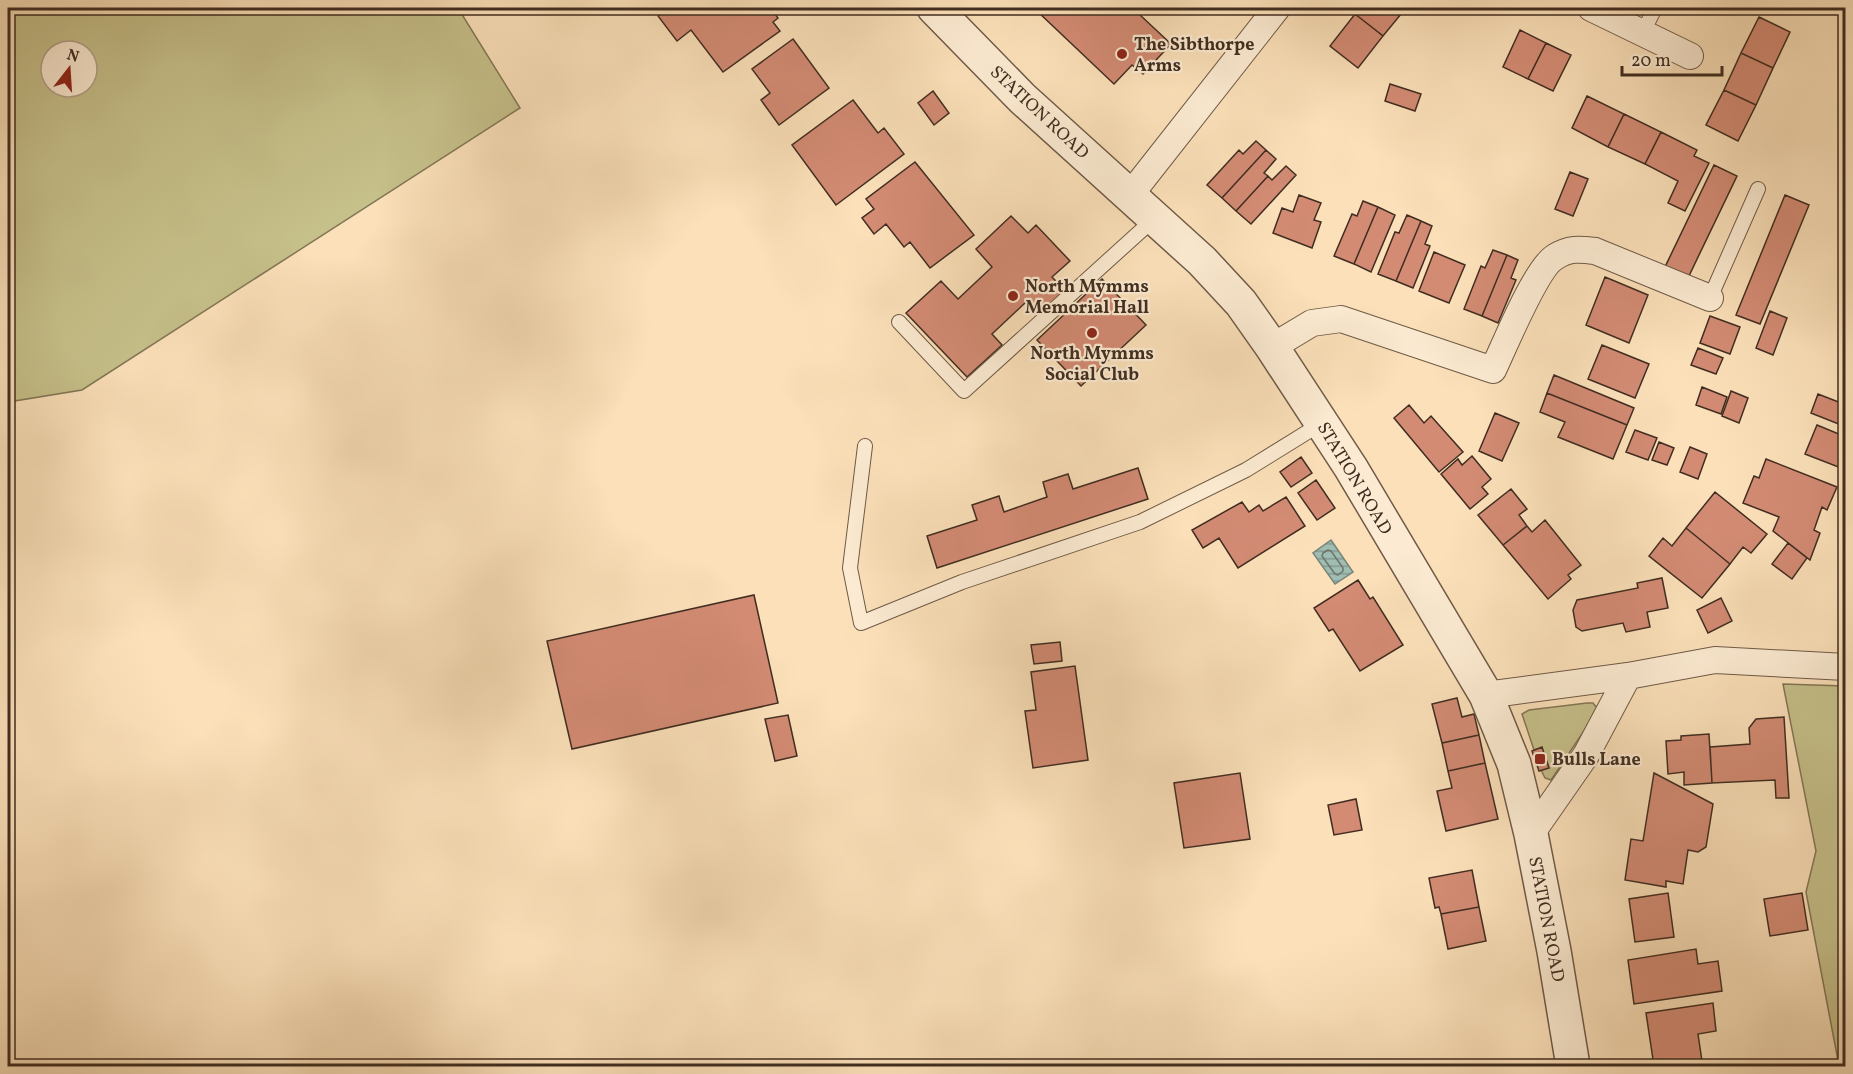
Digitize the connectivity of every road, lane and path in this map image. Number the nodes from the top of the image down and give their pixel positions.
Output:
1 (934, 8) edge
2 (1277, 8) edge
3 (1591, 8) edge
4 (1655, 8) edge
5 (1643, 32) junction
6 (1690, 56) dead end
7 (1758, 189) dead end
8 (1130, 195) junction
9 (1156, 218) junction
10 (1710, 298) joint
11 (899, 322) dead end
12 (1272, 347) junction
13 (1322, 423) junction
14 (866, 446) dead end
15 (1844, 660) edge
16 (1628, 676) junction
17 (1486, 695) junction
18 (1531, 834) junction
19 (1573, 1066) edge

1 - 8 street, STATION ROAD
2 - 8 street
3 - 5 street
4 - 5 lane
5 - 6 street
7 - 10 lane
8 - 9 street, STATION ROAD
9 - 11 lane
9 - 12 street, STATION ROAD
10 - 12 street
12 - 13 street, STATION ROAD
13 - 14 lane
13 - 17 street, STATION ROAD
15 - 16 street
16 - 17 street
16 - 18 street
17 - 18 street, STATION ROAD
18 - 19 street, STATION ROAD

